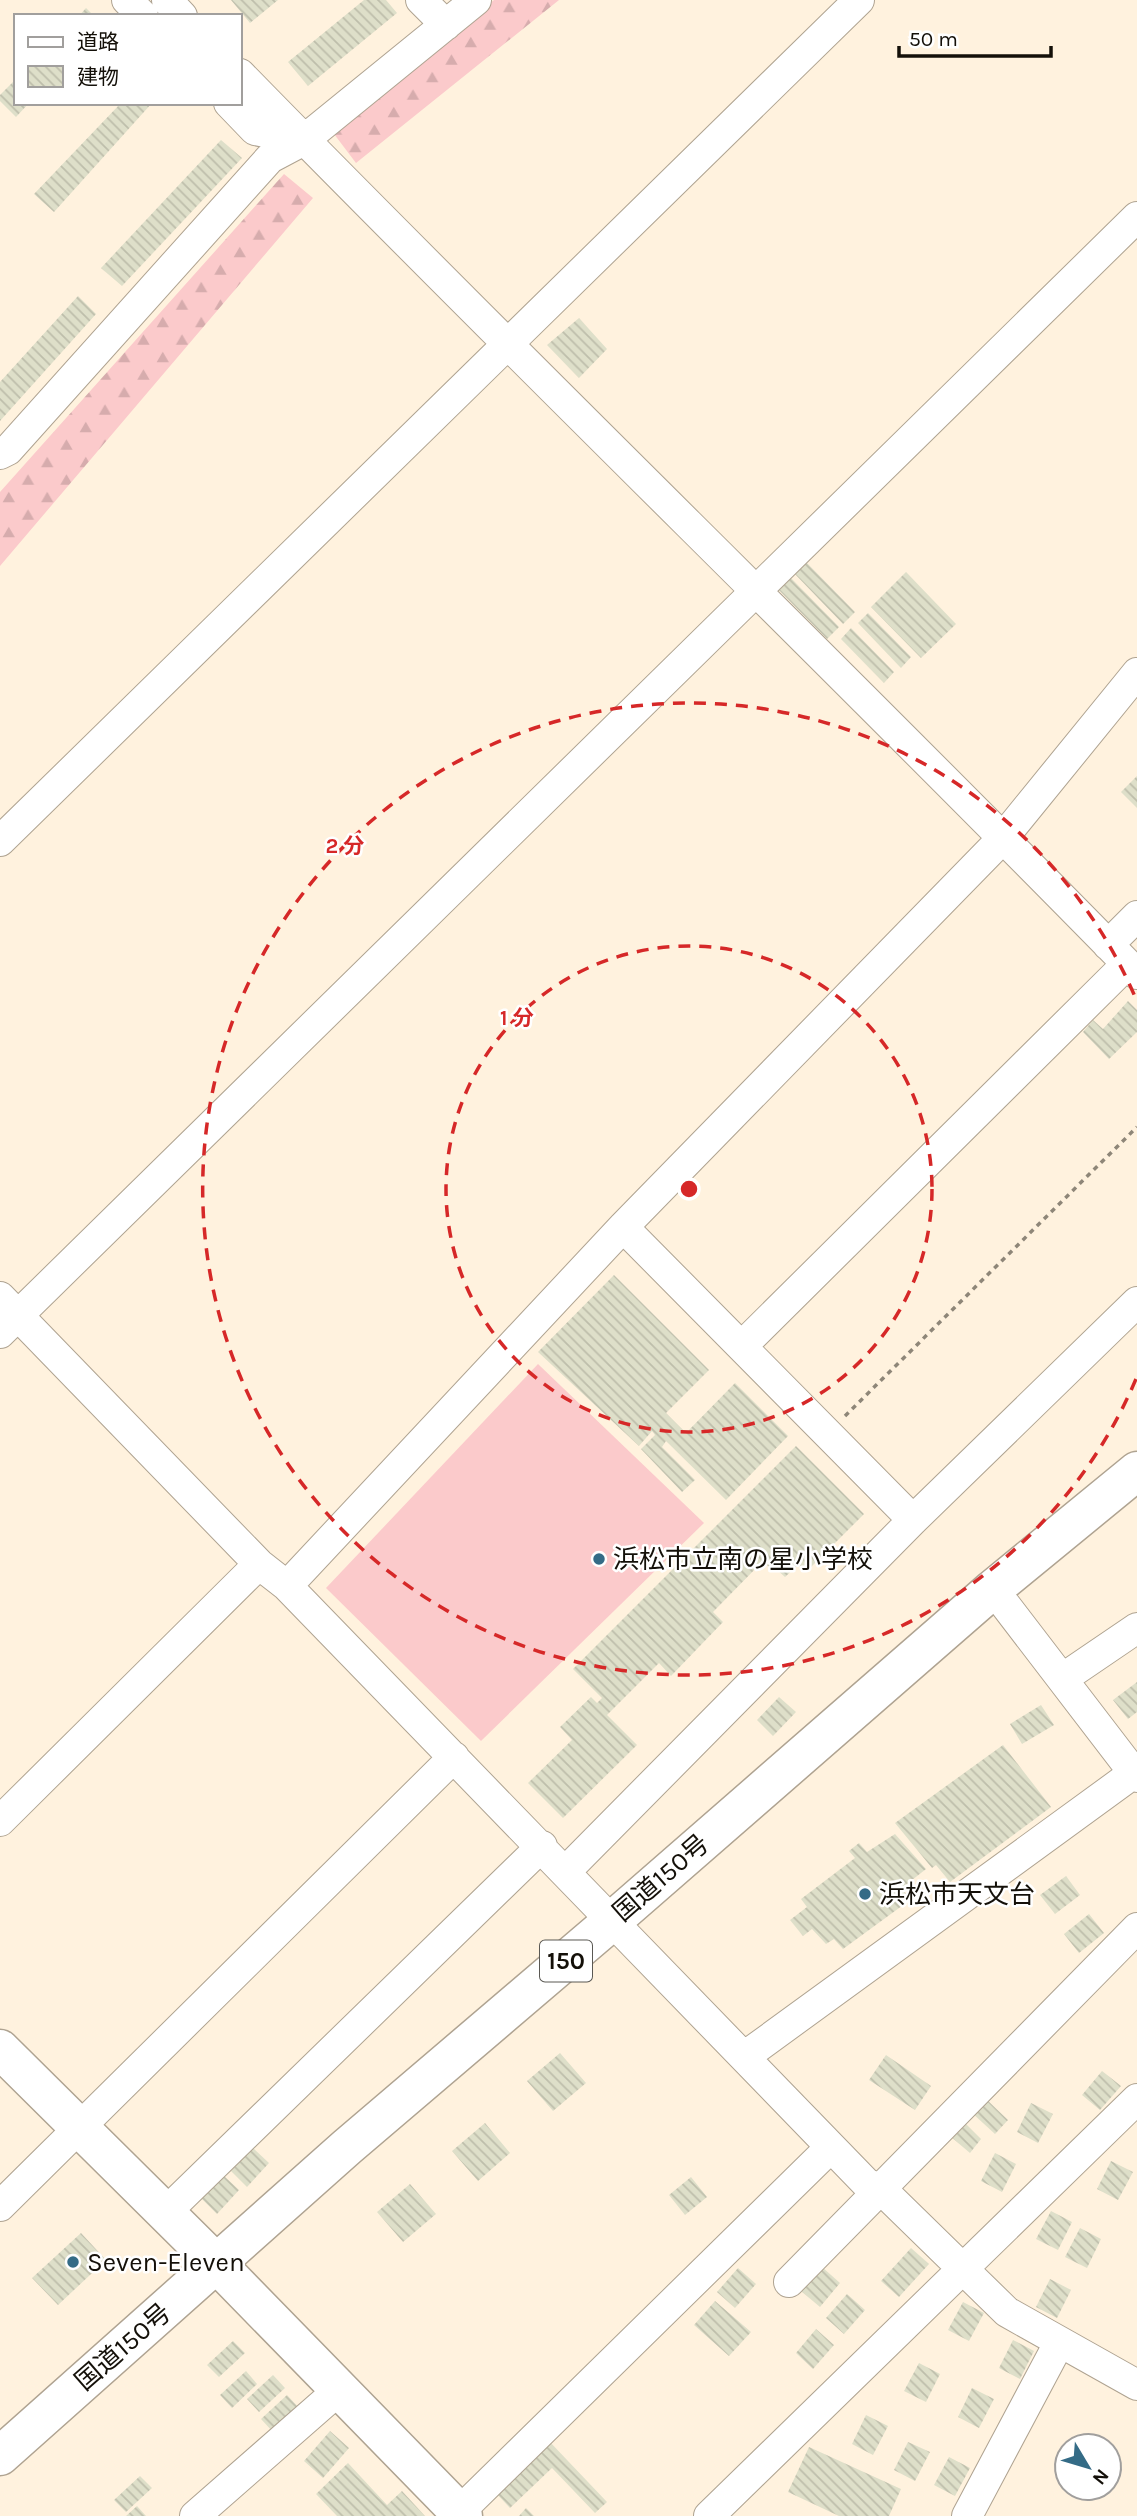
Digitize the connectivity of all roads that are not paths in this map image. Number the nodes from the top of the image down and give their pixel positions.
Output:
1 (127, 0) edge
2 (167, 0) edge
3 (421, 0) edge
4 (476, 0) edge
5 (859, 0) edge
6 (141, 14) edge
7 (180, 14) edge
8 (446, 25) junction
9 (242, 76) edge
10 (231, 105) edge
11 (304, 140) junction
12 (1137, 217) edge
13 (507, 344) junction
14 (0, 454) edge
15 (756, 589) junction
16 (1137, 673) edge
17 (1002, 839) junction
18 (0, 841) edge
19 (1137, 916) edge
20 (1124, 961) edge
21 (623, 1227) junction
22 (1137, 1302) edge
23 (6, 1315) edge
24 (741, 1346) junction
25 (1137, 1471) edge
26 (914, 1520) junction
27 (259, 1564) junction
28 (287, 1586) junction
29 (993, 1589) junction
30 (1137, 1628) edge
31 (1062, 1679) junction
32 (454, 1757) junction
33 (1135, 1775) edge
34 (0, 1821) edge
35 (541, 1846) junction
36 (566, 1871) junction
37 (612, 1921) junction
38 (1137, 1928) edge
39 (0, 2049) edge
40 (744, 2057) junction
41 (1137, 2099) edge
42 (79, 2129) junction
43 (831, 2147) junction
44 (880, 2188) junction
45 (0, 2206) edge
46 (165, 2213) junction
47 (218, 2264) junction
48 (964, 2267) junction
49 (789, 2282) dead end
50 (1059, 2343) junction
51 (1137, 2385) edge
52 (340, 2389) junction
53 (0, 2456) edge
54 (460, 2515) edge
55 (195, 2516) edge
56 (709, 2516) edge
57 (967, 2516) edge

1 - 6 street
2 - 7 street
3 - 8 street
4 - 8 street
5 - 13 street
8 - 11 street
9 - 11 street
10 - 11 street
11 - 13 street
11 - 14 street
12 - 15 street
13 - 15 street
13 - 18 street
15 - 17 street
15 - 23 street
16 - 17 street
17 - 20 street
17 - 21 street
19 - 20 street
20 - 24 street
21 - 24 street
21 - 28 street
22 - 26 street
23 - 27 street
24 - 26 street
25 - 29 main road, 国道150号 / 150
26 - 36 street
27 - 28 street
27 - 34 street
28 - 32 street
29 - 31 street
29 - 37 main road, 国道150号 / 150
30 - 31 street
31 - 33 street
32 - 35 street
32 - 42 street
33 - 40 street
35 - 36 street
35 - 46 street
36 - 37 street
37 - 40 street
37 - 47 main road, 国道150号 / 150
38 - 44 street
39 - 42 main road
40 - 43 street
41 - 48 street
42 - 45 street
42 - 46 main road
43 - 44 street
43 - 54 street
44 - 48 street
44 - 49 street
46 - 47 main road
47 - 52 main road
47 - 53 main road, 国道150号 / 150
48 - 50 street
48 - 56 street
50 - 51 street
50 - 57 street
52 - 54 main road
52 - 55 street

